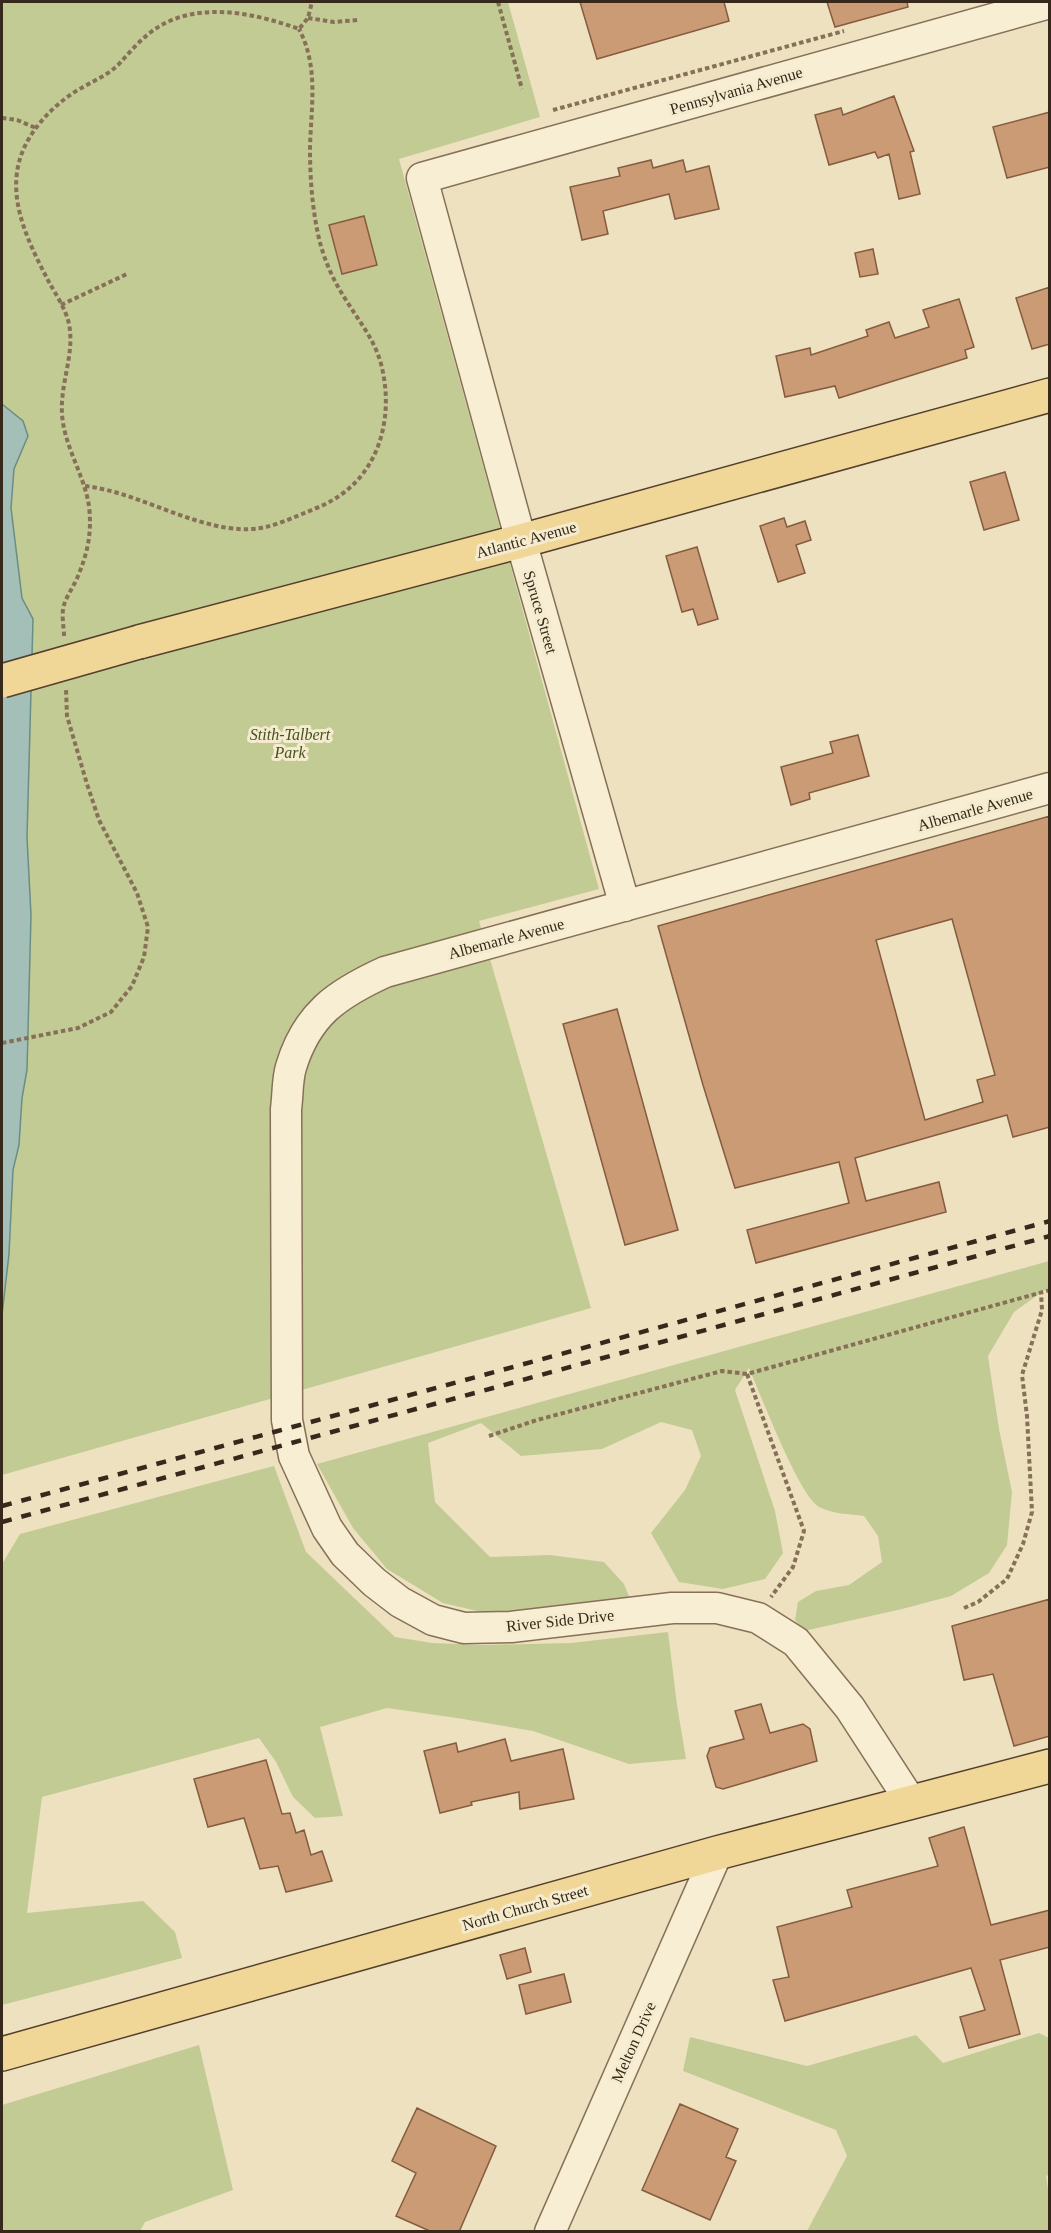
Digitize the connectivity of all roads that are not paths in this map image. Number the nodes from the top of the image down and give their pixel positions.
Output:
1 (1050, 3) edge
2 (422, 178) joint
3 (1050, 395) edge
4 (521, 541) junction
5 (2, 681) edge
6 (1050, 788) edge
7 (625, 906) junction
8 (286, 1366) joint
9 (1050, 1766) edge
10 (911, 1802) junction
11 (717, 1853) junction
12 (2, 2054) edge
13 (550, 2232) edge

1 - 2 street, Pennsylvania Avenue
2 - 4 street, Spruce Street
3 - 4 main road, Atlantic Avenue
4 - 5 main road, Atlantic Avenue, bridge
4 - 7 street, Spruce Street
6 - 7 street, Albemarle Avenue
7 - 8 street, Albemarle Avenue
8 - 10 street, River Side Drive
9 - 10 main road, North Church Street
10 - 11 main road, North Church Street
11 - 12 main road, North Church Street
11 - 13 street, Melton Drive

